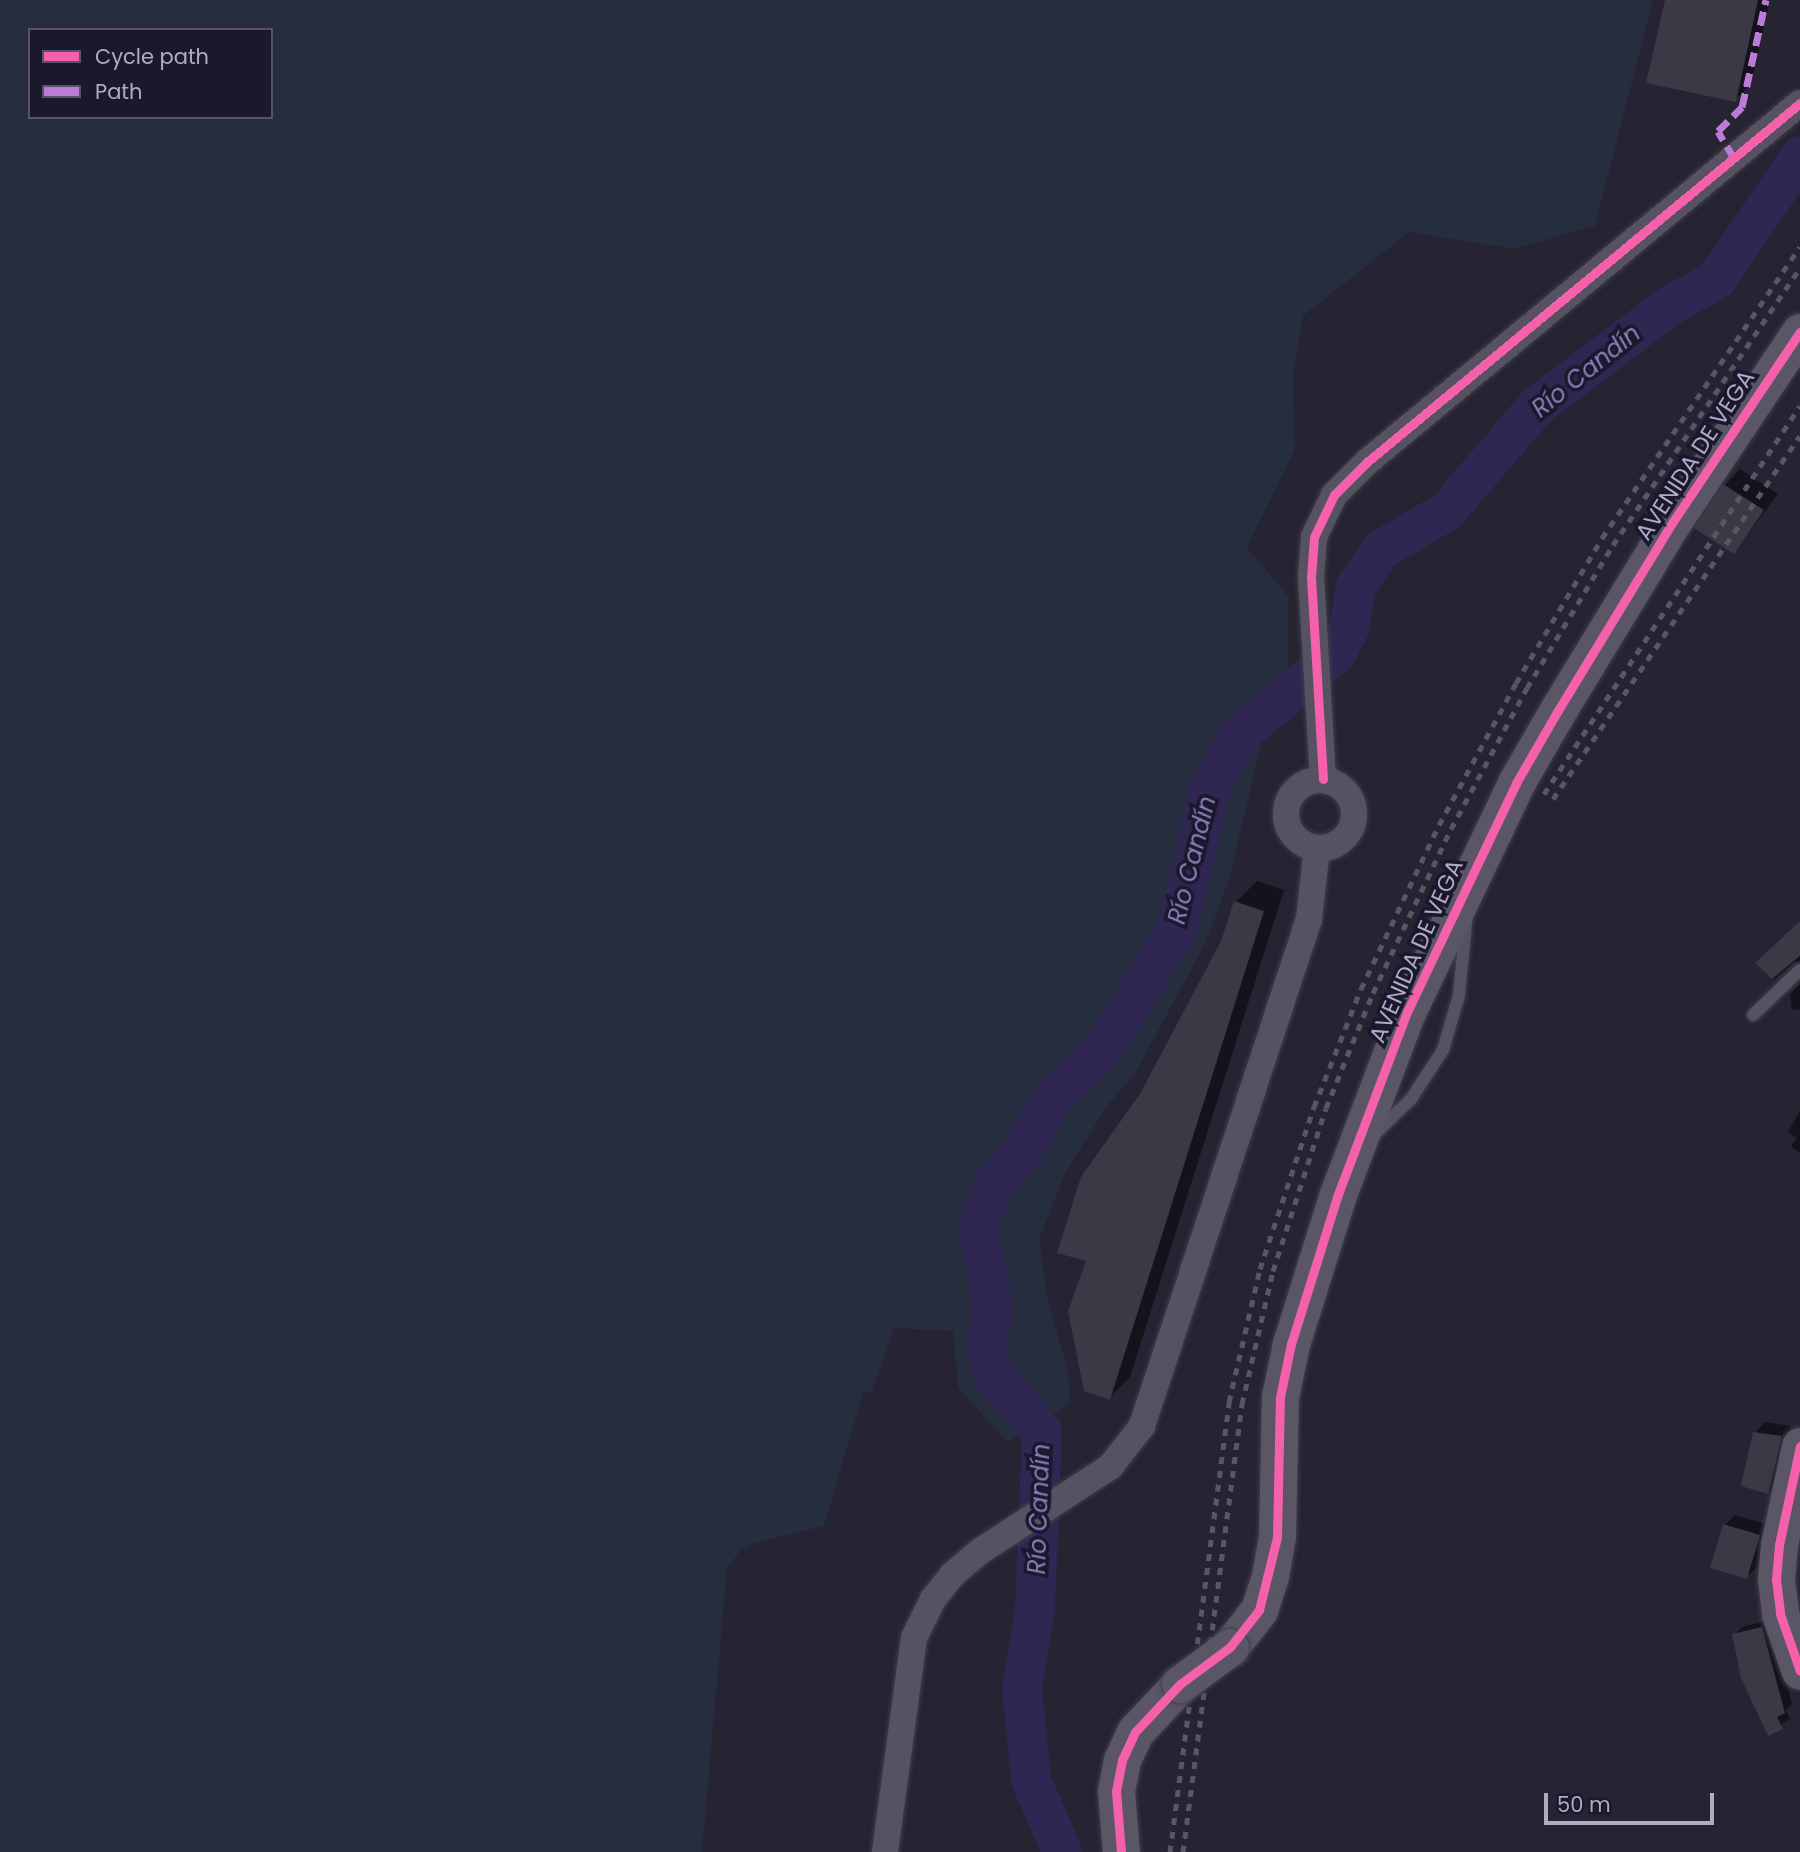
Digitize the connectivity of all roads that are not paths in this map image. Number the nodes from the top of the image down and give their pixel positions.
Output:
1 (1800, 103) edge
2 (1800, 331) edge
3 (1323, 779) junction
4 (1317, 848) junction
5 (1800, 970) edge
6 (1753, 1015) dead end
7 (1800, 1446) edge
8 (1789, 1603) edge
9 (1800, 1671) edge
10 (886, 1852) edge
11 (1121, 1852) edge

1 - 3 street
2 - 11 street, AVENIDA DE VEGA, bridge
3 - 4 street
3 - 4 street
4 - 10 street
5 - 6 lane
7 - 8 street
8 - 9 street

